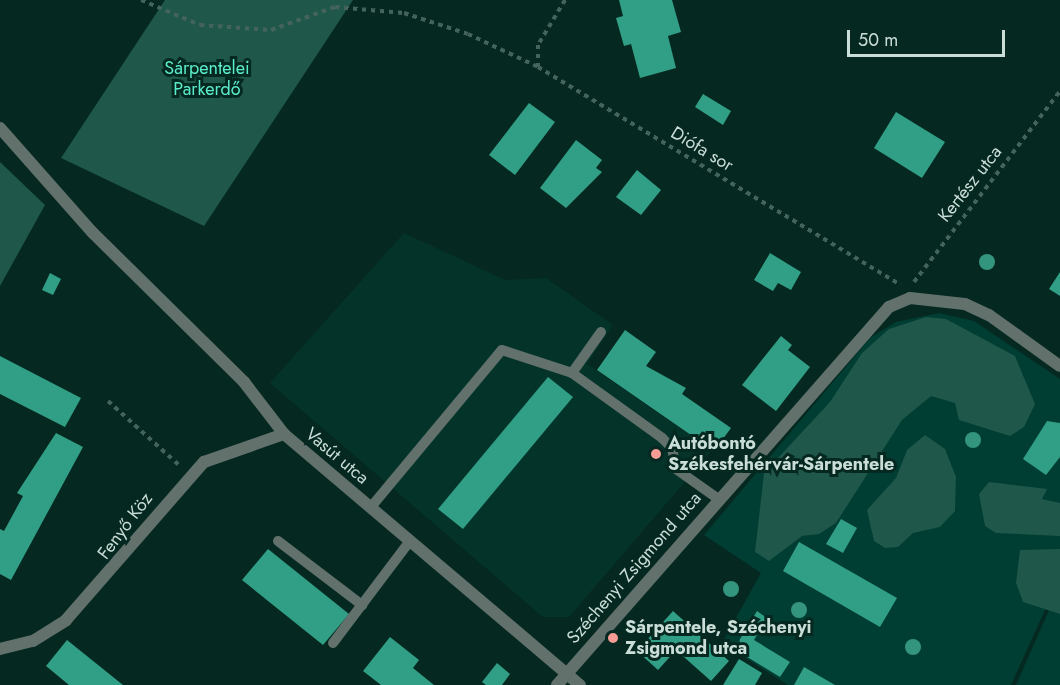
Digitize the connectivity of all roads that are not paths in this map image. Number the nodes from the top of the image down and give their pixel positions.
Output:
1 (0, 128) edge
2 (601, 332) dead end
3 (1060, 366) edge
4 (572, 373) junction
5 (284, 434) junction
6 (717, 498) junction
7 (371, 507) junction
8 (278, 541) dead end
9 (411, 541) junction
10 (362, 604) junction
11 (333, 643) dead end
12 (0, 648) edge
13 (566, 675) junction
14 (557, 685) edge
15 (580, 685) edge

1 - 5 street, Vasút utca
2 - 4 lane
3 - 6 street, Széchenyi Zsigmond utca
4 - 6 lane
4 - 7 lane
5 - 7 street, Vasút utca
5 - 12 street, Fenyő Köz
6 - 13 street, Széchenyi Zsigmond utca
7 - 9 street, Vasút utca
8 - 10 lane
9 - 10 lane
9 - 13 street, Vasút utca
10 - 11 lane
13 - 14 street, Széchenyi Zsigmond utca
13 - 15 street, Vasút utca

